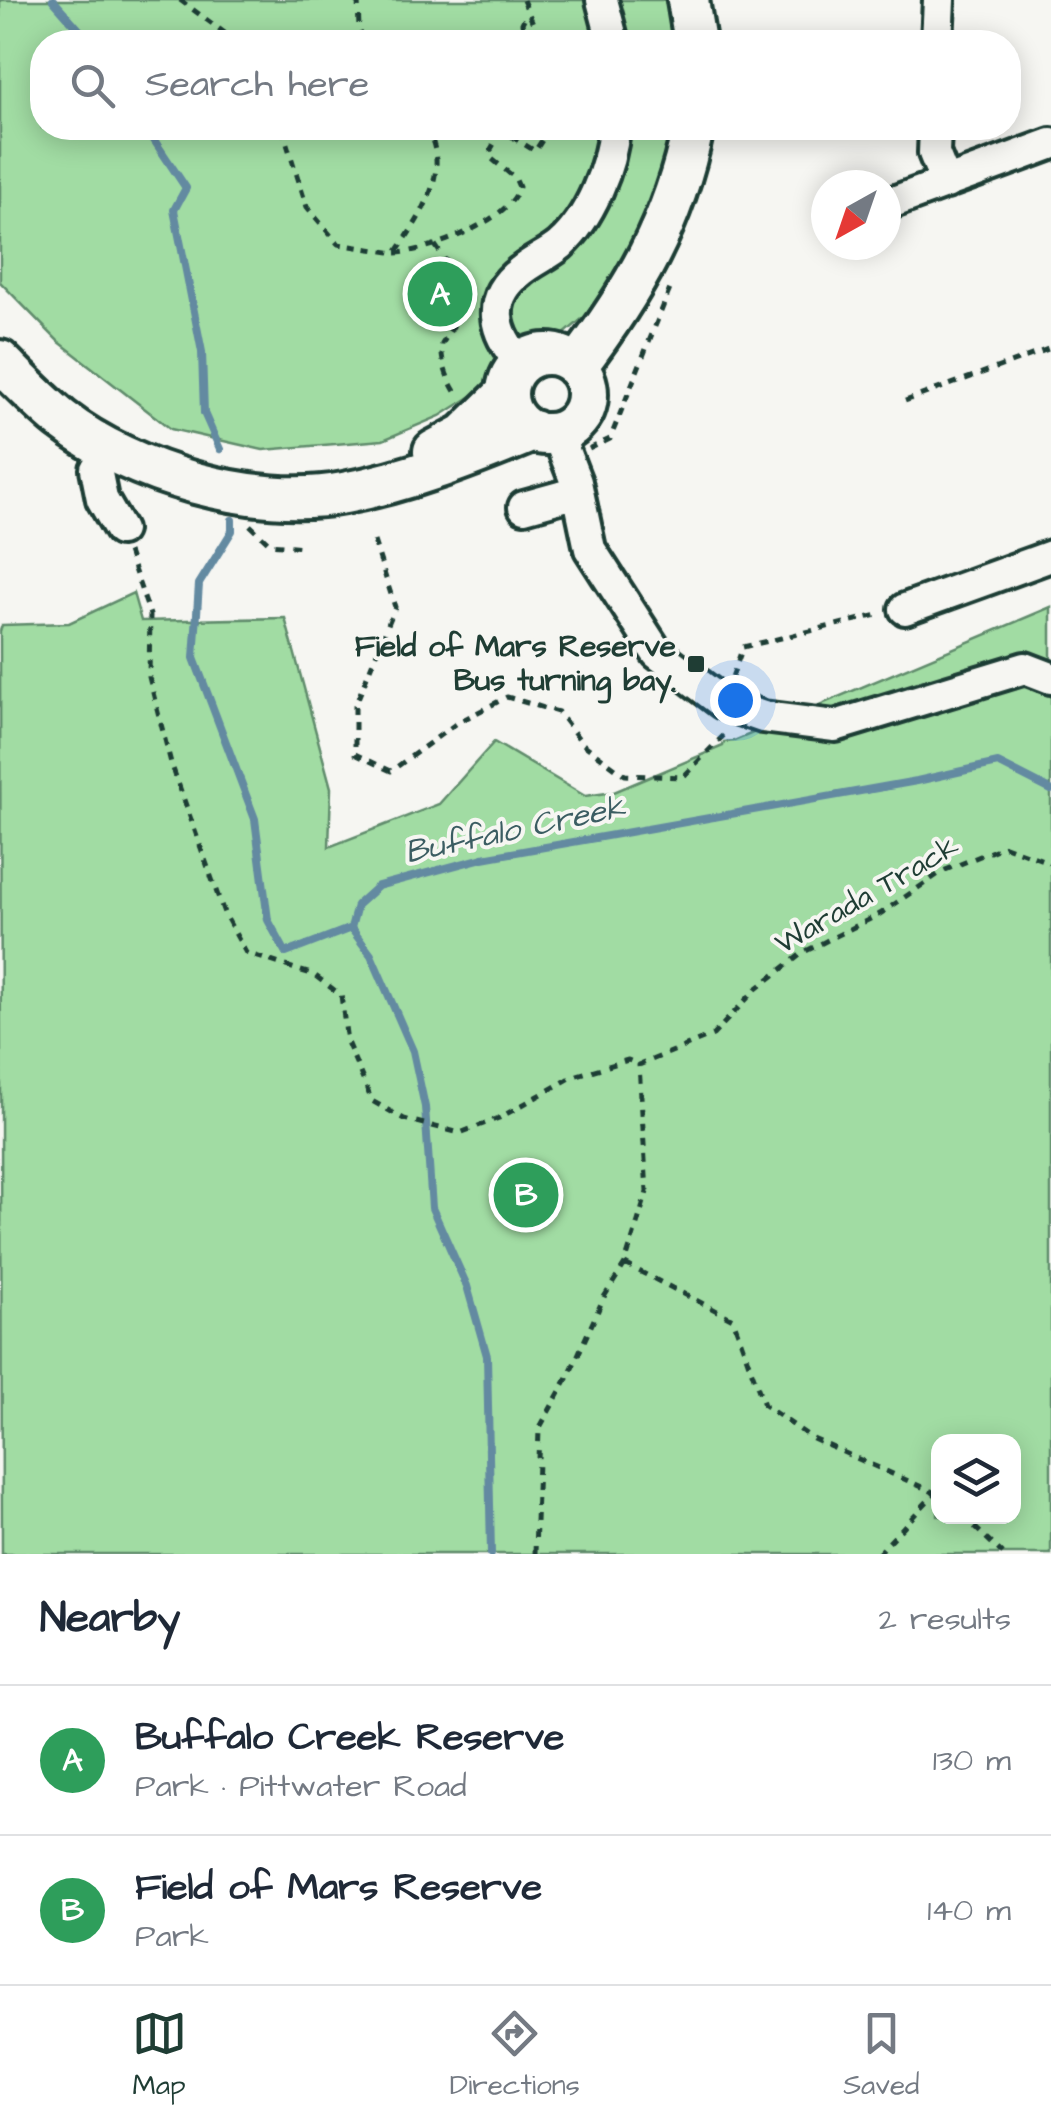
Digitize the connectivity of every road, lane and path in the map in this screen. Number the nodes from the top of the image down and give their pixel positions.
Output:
1 (180, 0) edge
2 (358, 0) edge
3 (524, 0) edge
4 (602, 0) edge
5 (688, 0) edge
6 (938, 0) edge
7 (527, 13) junction
8 (221, 30) edge
9 (359, 30) edge
10 (523, 30) edge
11 (538, 30) edge
12 (610, 30) edge
13 (693, 30) edge
14 (938, 30) edge
15 (286, 140) edge
16 (431, 140) edge
17 (494, 140) edge
18 (519, 140) edge
19 (543, 140) edge
20 (613, 140) edge
21 (690, 140) edge
22 (935, 140) edge
23 (1051, 144) edge
24 (946, 183) junction
25 (901, 199) edge
26 (435, 245) junction
27 (396, 253) junction
28 (470, 298) dead end
29 (0, 334) edge
30 (1051, 348) edge
31 (0, 361) edge
32 (576, 367) junction
33 (514, 379) junction
34 (906, 401) dead end
35 (545, 432) junction
36 (110, 448) junction
37 (578, 492) junction
38 (524, 507) dead end
39 (120, 530) joint
40 (374, 541) dead end
41 (1051, 556) edge
42 (906, 609) joint
43 (1051, 678) edge
44 (726, 704) junction
45 (1050, 860) edge
46 (639, 1065) junction
47 (625, 1264) junction
48 (931, 1490) edge
49 (931, 1499) edge
50 (971, 1524) edge
51 (535, 1554) edge
52 (878, 1554) edge
53 (1003, 1554) edge

1 - 8 path
2 - 9 path
3 - 7 path
4 - 12 street
5 - 13 main road
6 - 14 street
7 - 10 path
7 - 11 path
15 - 27 path
16 - 27 path
17 - 26 path
18 - 19 path
20 - 33 street
21 - 32 main road
22 - 24 street
23 - 24 street
24 - 25 street
26 - 27 path
26 - 28 path
29 - 33 main road
30 - 34 path
31 - 36 main road
32 - 33 main road
32 - 35 main road
33 - 35 main road
35 - 36 main road
35 - 37 street
36 - 39 street
37 - 38 street
37 - 44 street
39 - 46 path, Warada Track
40 - 44 path
41 - 42 street
42 - 44 path
43 - 44 street
45 - 46 path, Warada Track
46 - 47 path
47 - 48 path
47 - 51 path
49 - 52 path
50 - 53 path

